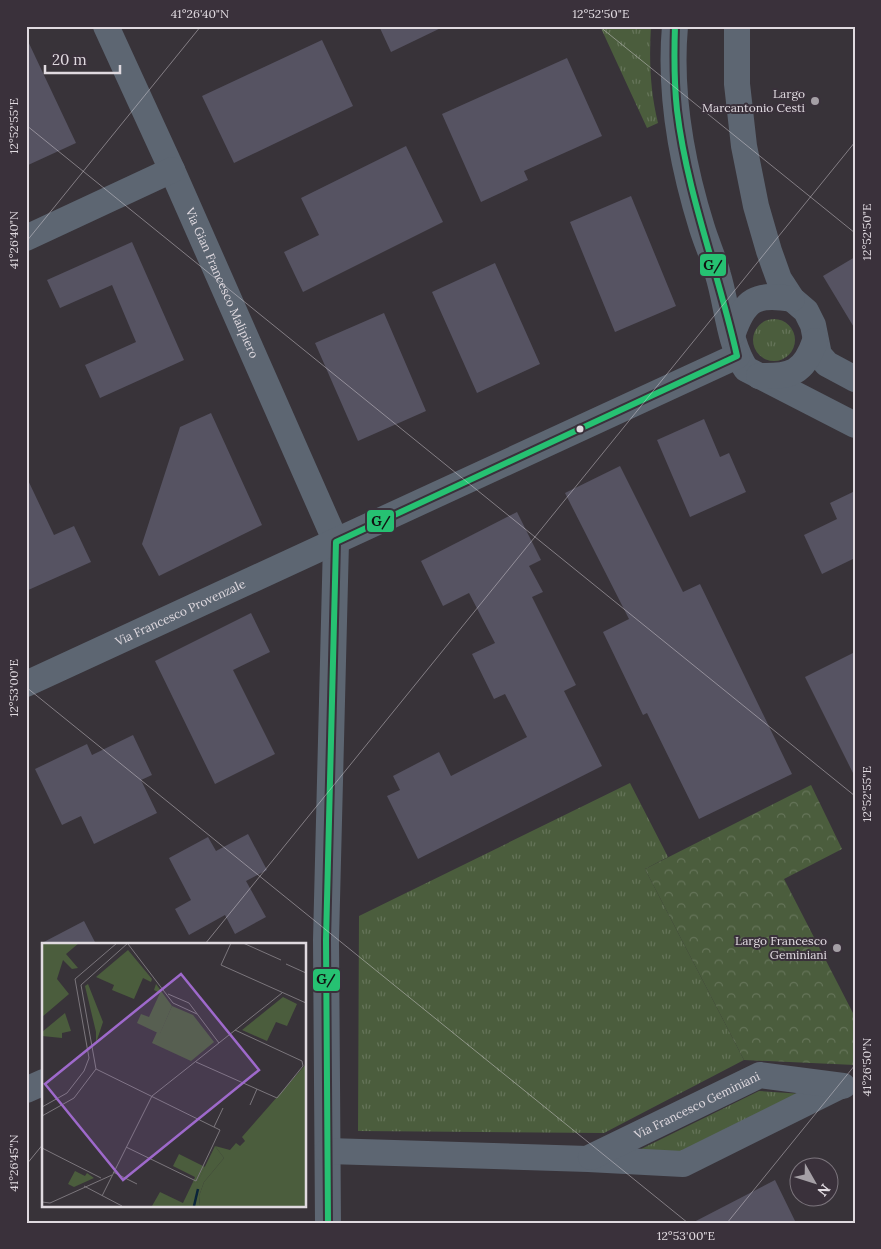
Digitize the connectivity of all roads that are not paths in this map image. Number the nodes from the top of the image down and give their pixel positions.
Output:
1 (106, 26) edge
2 (675, 26) edge
3 (737, 26) edge
4 (172, 170) junction
5 (26, 238) edge
6 (792, 300) junction
7 (815, 341) junction
8 (735, 344) junction
9 (759, 376) junction
10 (855, 379) edge
11 (855, 425) edge
12 (336, 542) junction
13 (26, 684) edge
14 (316, 946) edge
15 (42, 1083) edge
16 (848, 1086) edge
17 (26, 1090) edge
18 (328, 1151) junction
19 (588, 1159) junction
20 (328, 1223) edge

1 - 4 street, Via Gian Francesco Malipiero
2 - 8 street
3 - 6 street
4 - 5 street
4 - 12 street, Via Gian Francesco Malipiero
6 - 7 street
6 - 8 street
7 - 9 street
7 - 10 street
8 - 9 street
8 - 12 street, Via Francesco Provenzale
9 - 11 street
12 - 13 street, Via Francesco Provenzale
12 - 14 street
14 - 18 street
15 - 17 street
16 - 19 street, Via Francesco Geminiani
16 - 19 street, Via Francesco Geminiani
18 - 19 street, Via Francesco Geminiani
18 - 20 street

